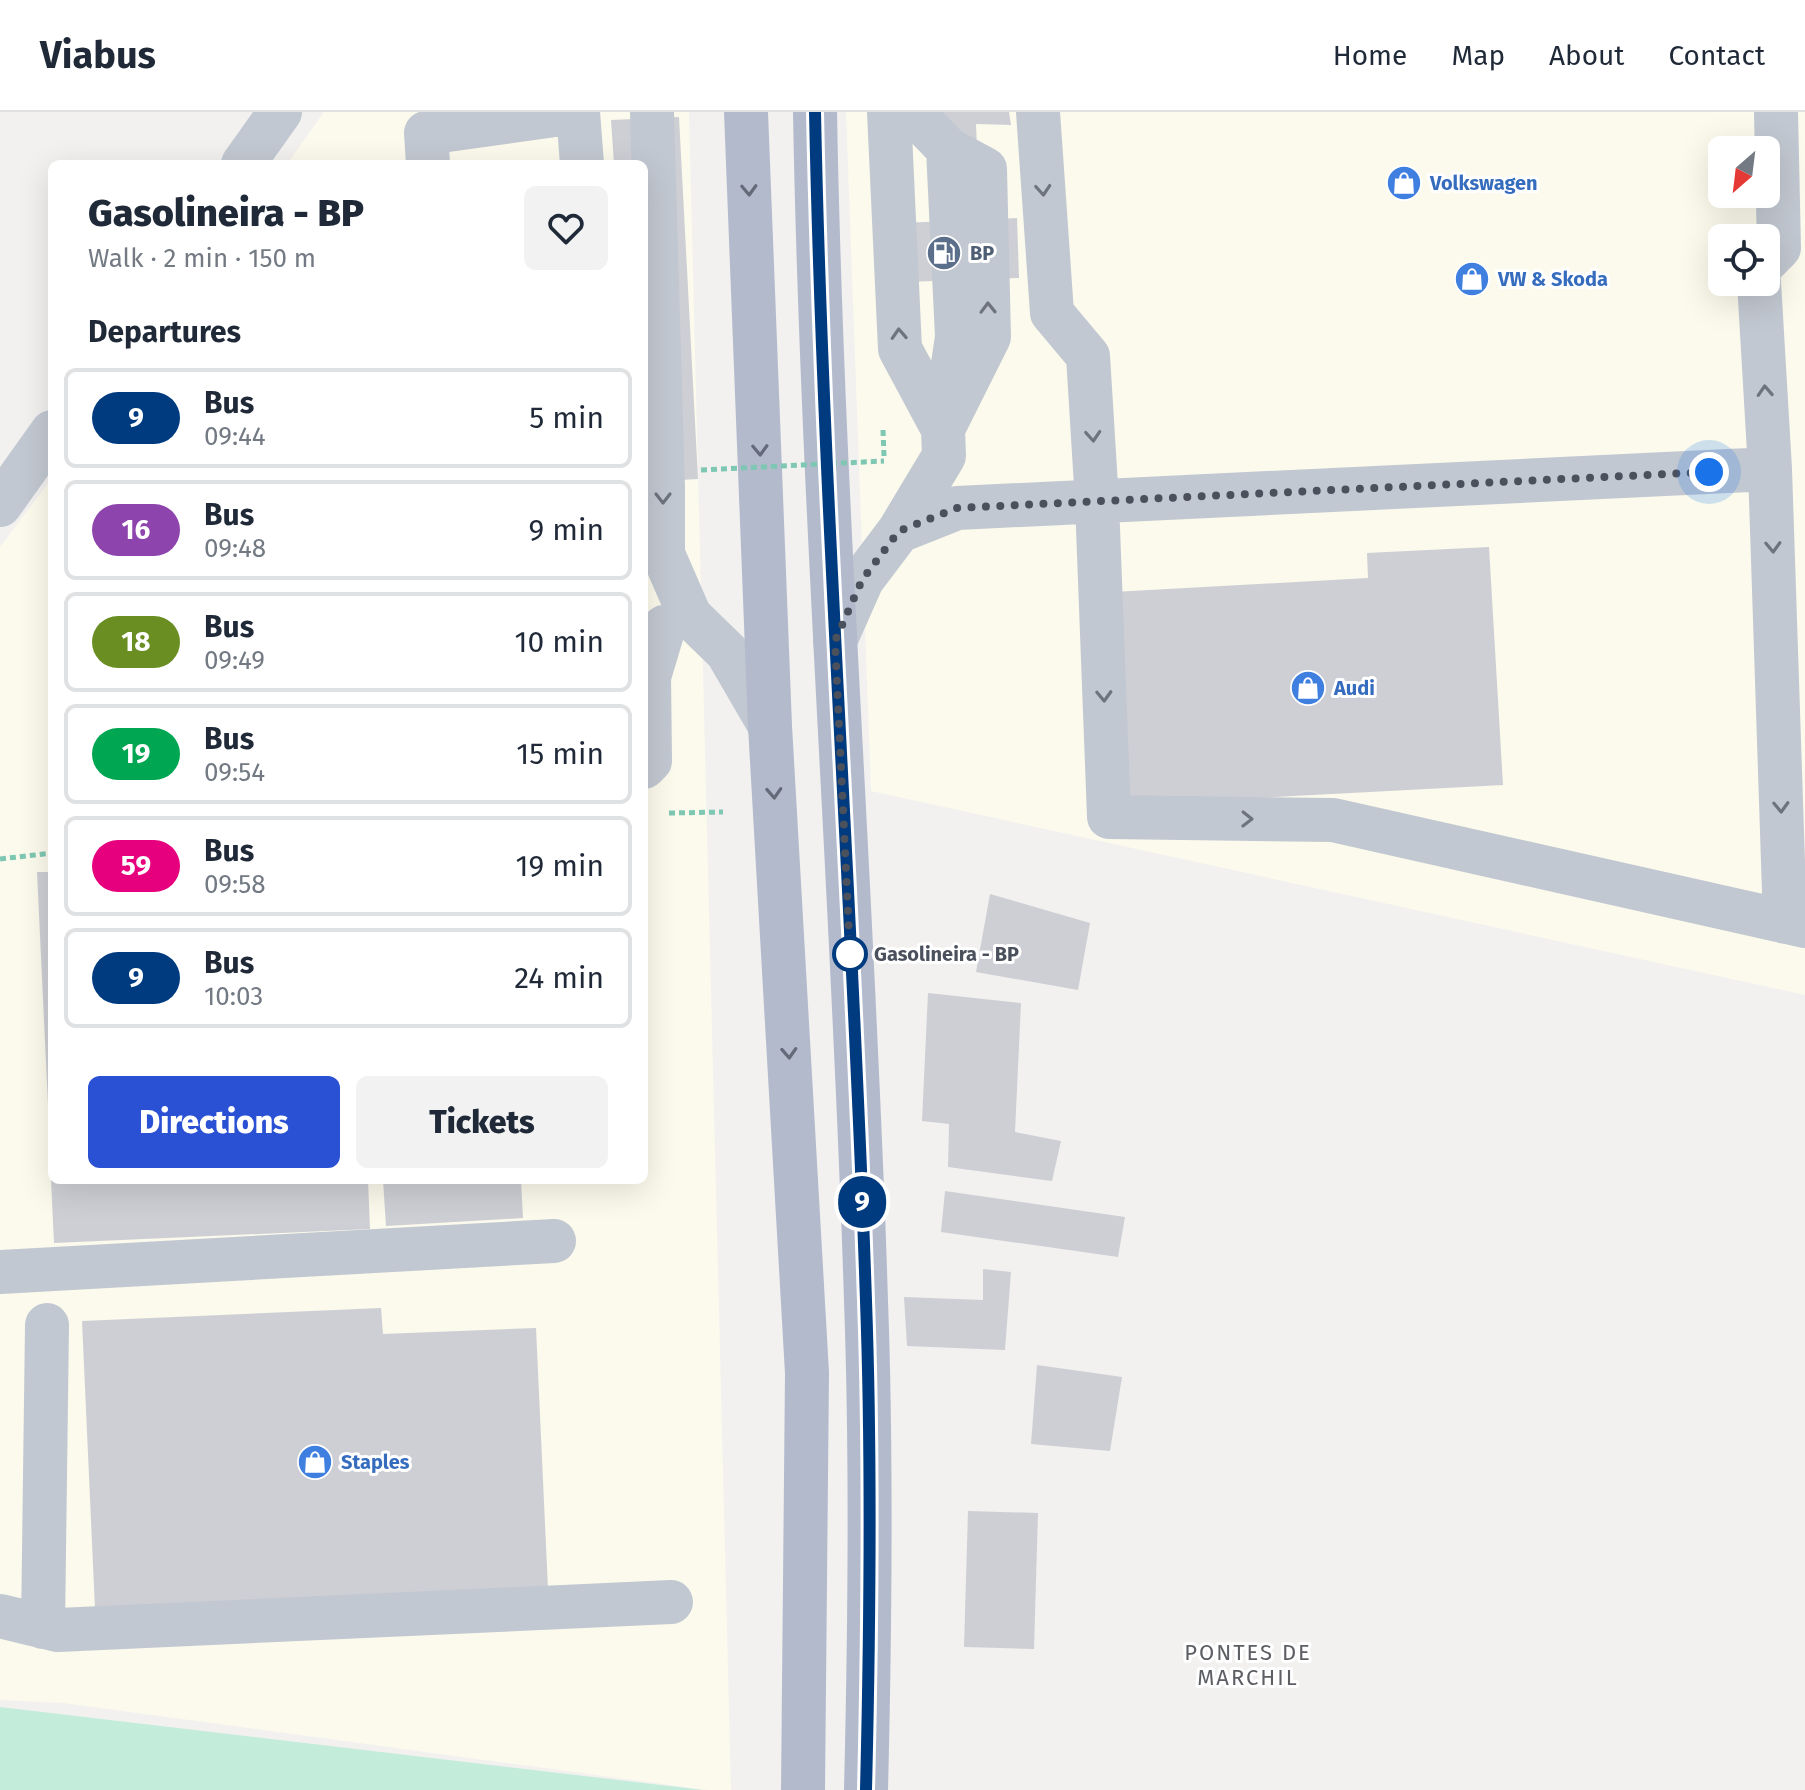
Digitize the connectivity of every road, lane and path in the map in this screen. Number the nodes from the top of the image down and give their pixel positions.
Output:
1 (280, 112) edge
2 (577, 112) edge
3 (746, 112) edge
4 (815, 112) edge
5 (1038, 112) edge
6 (1776, 112) edge
7 (920, 124) edge
8 (430, 130) edge
9 (645, 136) edge
10 (246, 160) edge
11 (582, 160) edge
12 (646, 160) edge
13 (648, 214) edge
14 (1778, 224) edge
15 (649, 240) edge
16 (1760, 296) edge
17 (651, 347) edge
18 (943, 429) junction
19 (652, 435) edge
20 (48, 438) edge
21 (884, 461) dead end
22 (1770, 469) junction
23 (701, 470) dead end
24 (1097, 502) junction
25 (0, 505) edge
26 (899, 531) junction
27 (653, 546) edge
28 (666, 623) edge
29 (835, 641) junction
30 (770, 726) junction
31 (648, 763) edge
32 (774, 810) junction
33 (658, 814) dead end
34 (48, 853) edge
35 (0, 859) edge
36 (1795, 924) edge
37 (554, 1241) dead end
38 (0, 1272) edge
39 (47, 1325) dead end
40 (671, 1602) dead end
41 (0, 1616) edge
42 (43, 1627) junction
43 (803, 1790) edge
44 (866, 1790) edge

1 - 10 street
2 - 8 street
2 - 11 street
3 -> 30 main road
4 - 29 main road
5 -> 24 street
6 - 14 street
18 -> 7 street
18 -> 7 street
9 - 12 street
13 - 15 street
15 - 17 street
22 -> 16 street
17 - 19 street
18 - 26 street
19 -> 27 street
20 - 25 street
21 - 23 path, bridge
22 - 24 street
22 -> 36 street
24 - 26 street
24 -> 36 street
26 - 29 street
27 - 28 street
28 - 30 street
28 - 31 street
29 - 44 main road
30 -> 32 main road
32 - 33 path
32 -> 43 main road
34 - 35 path
37 - 38 street
39 - 42 street
40 - 42 street
41 - 42 street

